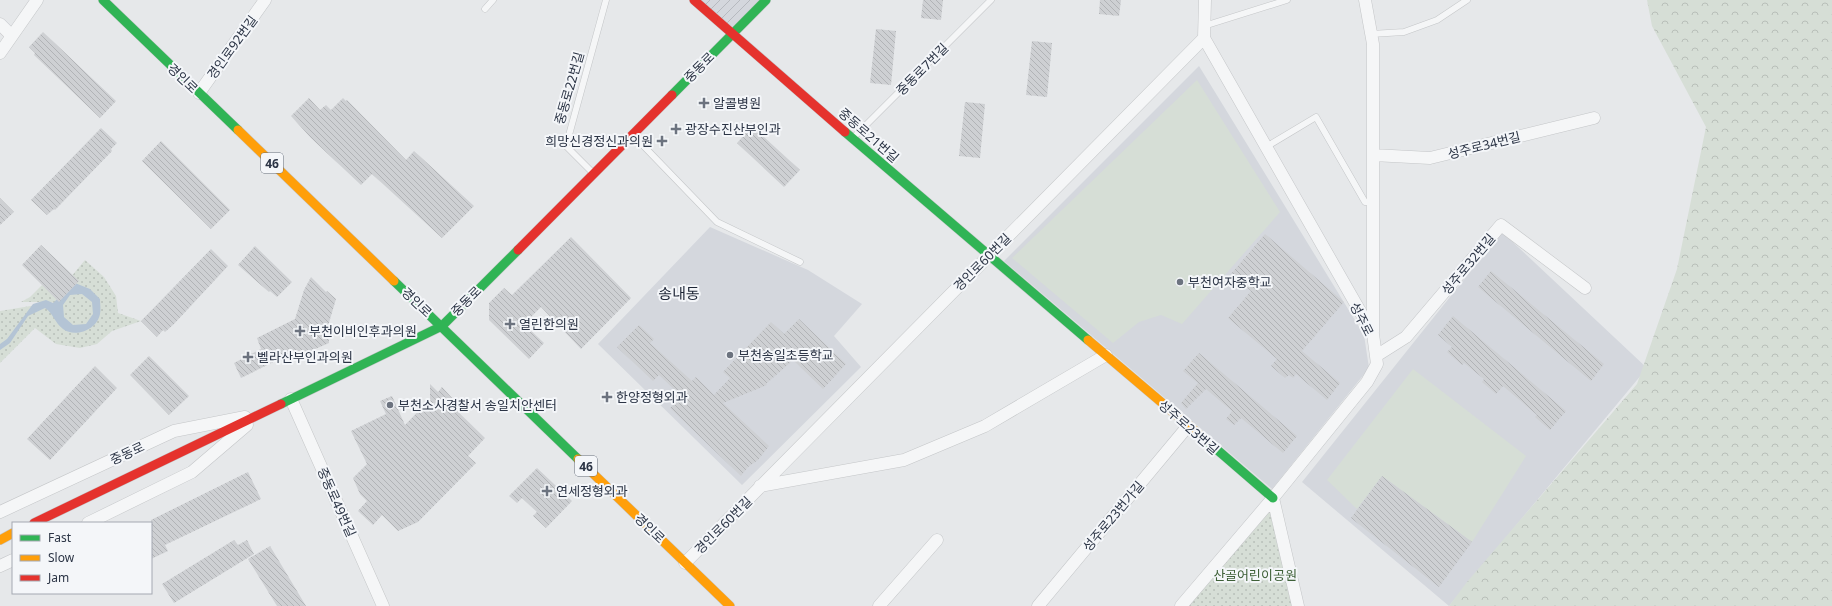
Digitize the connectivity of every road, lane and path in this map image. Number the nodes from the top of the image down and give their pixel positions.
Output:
1 (37, 0) edge
2 (103, 0) edge
3 (266, 0) edge
4 (493, 0) edge
5 (606, 0) edge
6 (694, 0) edge
7 (766, 0) edge
8 (991, 0) edge
9 (1205, 0) edge
10 (1287, 0) edge
11 (1365, 0) edge
12 (1467, 0) edge
13 (485, 9) dead end
14 (0, 24) edge
15 (1204, 32) junction
16 (732, 34) junction
17 (1371, 34) junction
18 (12, 36) junction
19 (0, 53) edge
20 (199, 93) junction
21 (1594, 118) dead end
22 (632, 134) junction
23 (853, 138) junction
24 (1266, 147) junction
25 (1373, 155) junction
26 (593, 173) junction
27 (1373, 204) junction
28 (989, 255) junction
29 (800, 262) dead end
30 (1585, 288) dead end
31 (442, 326) junction
32 (1372, 334) junction
33 (1106, 355) junction
34 (1376, 356) junction
35 (291, 399) junction
36 (260, 414) junction
37 (1188, 426) junction
38 (760, 486) junction
39 (1273, 498) junction
40 (0, 512) edge
41 (36, 522) edge
42 (90, 522) edge
43 (12, 534) edge
44 (0, 540) edge
45 (937, 540) dead end
46 (12, 560) edge
47 (685, 563) junction
48 (0, 566) edge
49 (383, 606) edge
50 (730, 606) edge
51 (879, 606) edge
52 (1038, 606) edge
53 (1181, 606) edge
54 (1298, 606) edge

1 - 18 street
2 - 20 street, 경인로 / 46
3 - 20 street, 경인로92번길
4 - 13 lane
5 - 26 lane, 중동로22번길
6 - 16 street
7 - 16 street, 중동로
8 - 23 lane, 중동로7번길
9 - 15 street
10 - 15 lane
11 - 17 street
12 - 17 lane
14 - 18 street
15 - 24 street, 성주로
15 - 28 street, 경인로60번길
16 - 22 street, 중동로
16 - 23 street, 중동로21번길
17 - 25 street
18 - 19 street
20 - 31 street, 경인로 / 46
21 - 25 street, 성주로34번길
22 - 26 street, 중동로
22 - 29 lane
23 - 28 street, 중동로21번길
24 - 27 lane
24 - 32 street, 성주로
25 - 27 street
26 - 31 street, 중동로
27 - 32 street
28 - 33 street, 성주로23번길
28 - 38 street, 경인로60번길
30 - 34 street, 성주로32번길
31 - 35 street, 중동로
31 - 47 street, 경인로 / 46
32 - 34 street, 성주로
33 - 37 street, 성주로23번길
33 - 38 street, 경인로60번길
34 - 39 street, 성주로
35 - 36 street, 중동로
35 - 49 street, 중동로49번길
36 - 40 street, 중동로
36 - 41 street, 중동로
36 - 42 street, 중동로
37 - 39 street, 성주로23번길
37 - 52 street, 성주로23번가길
38 - 47 street, 경인로60번길
39 - 53 street, 성주로
39 - 54 street
43 - 44 street
45 - 51 street
46 - 48 street
47 - 50 street, 경인로 / 46

